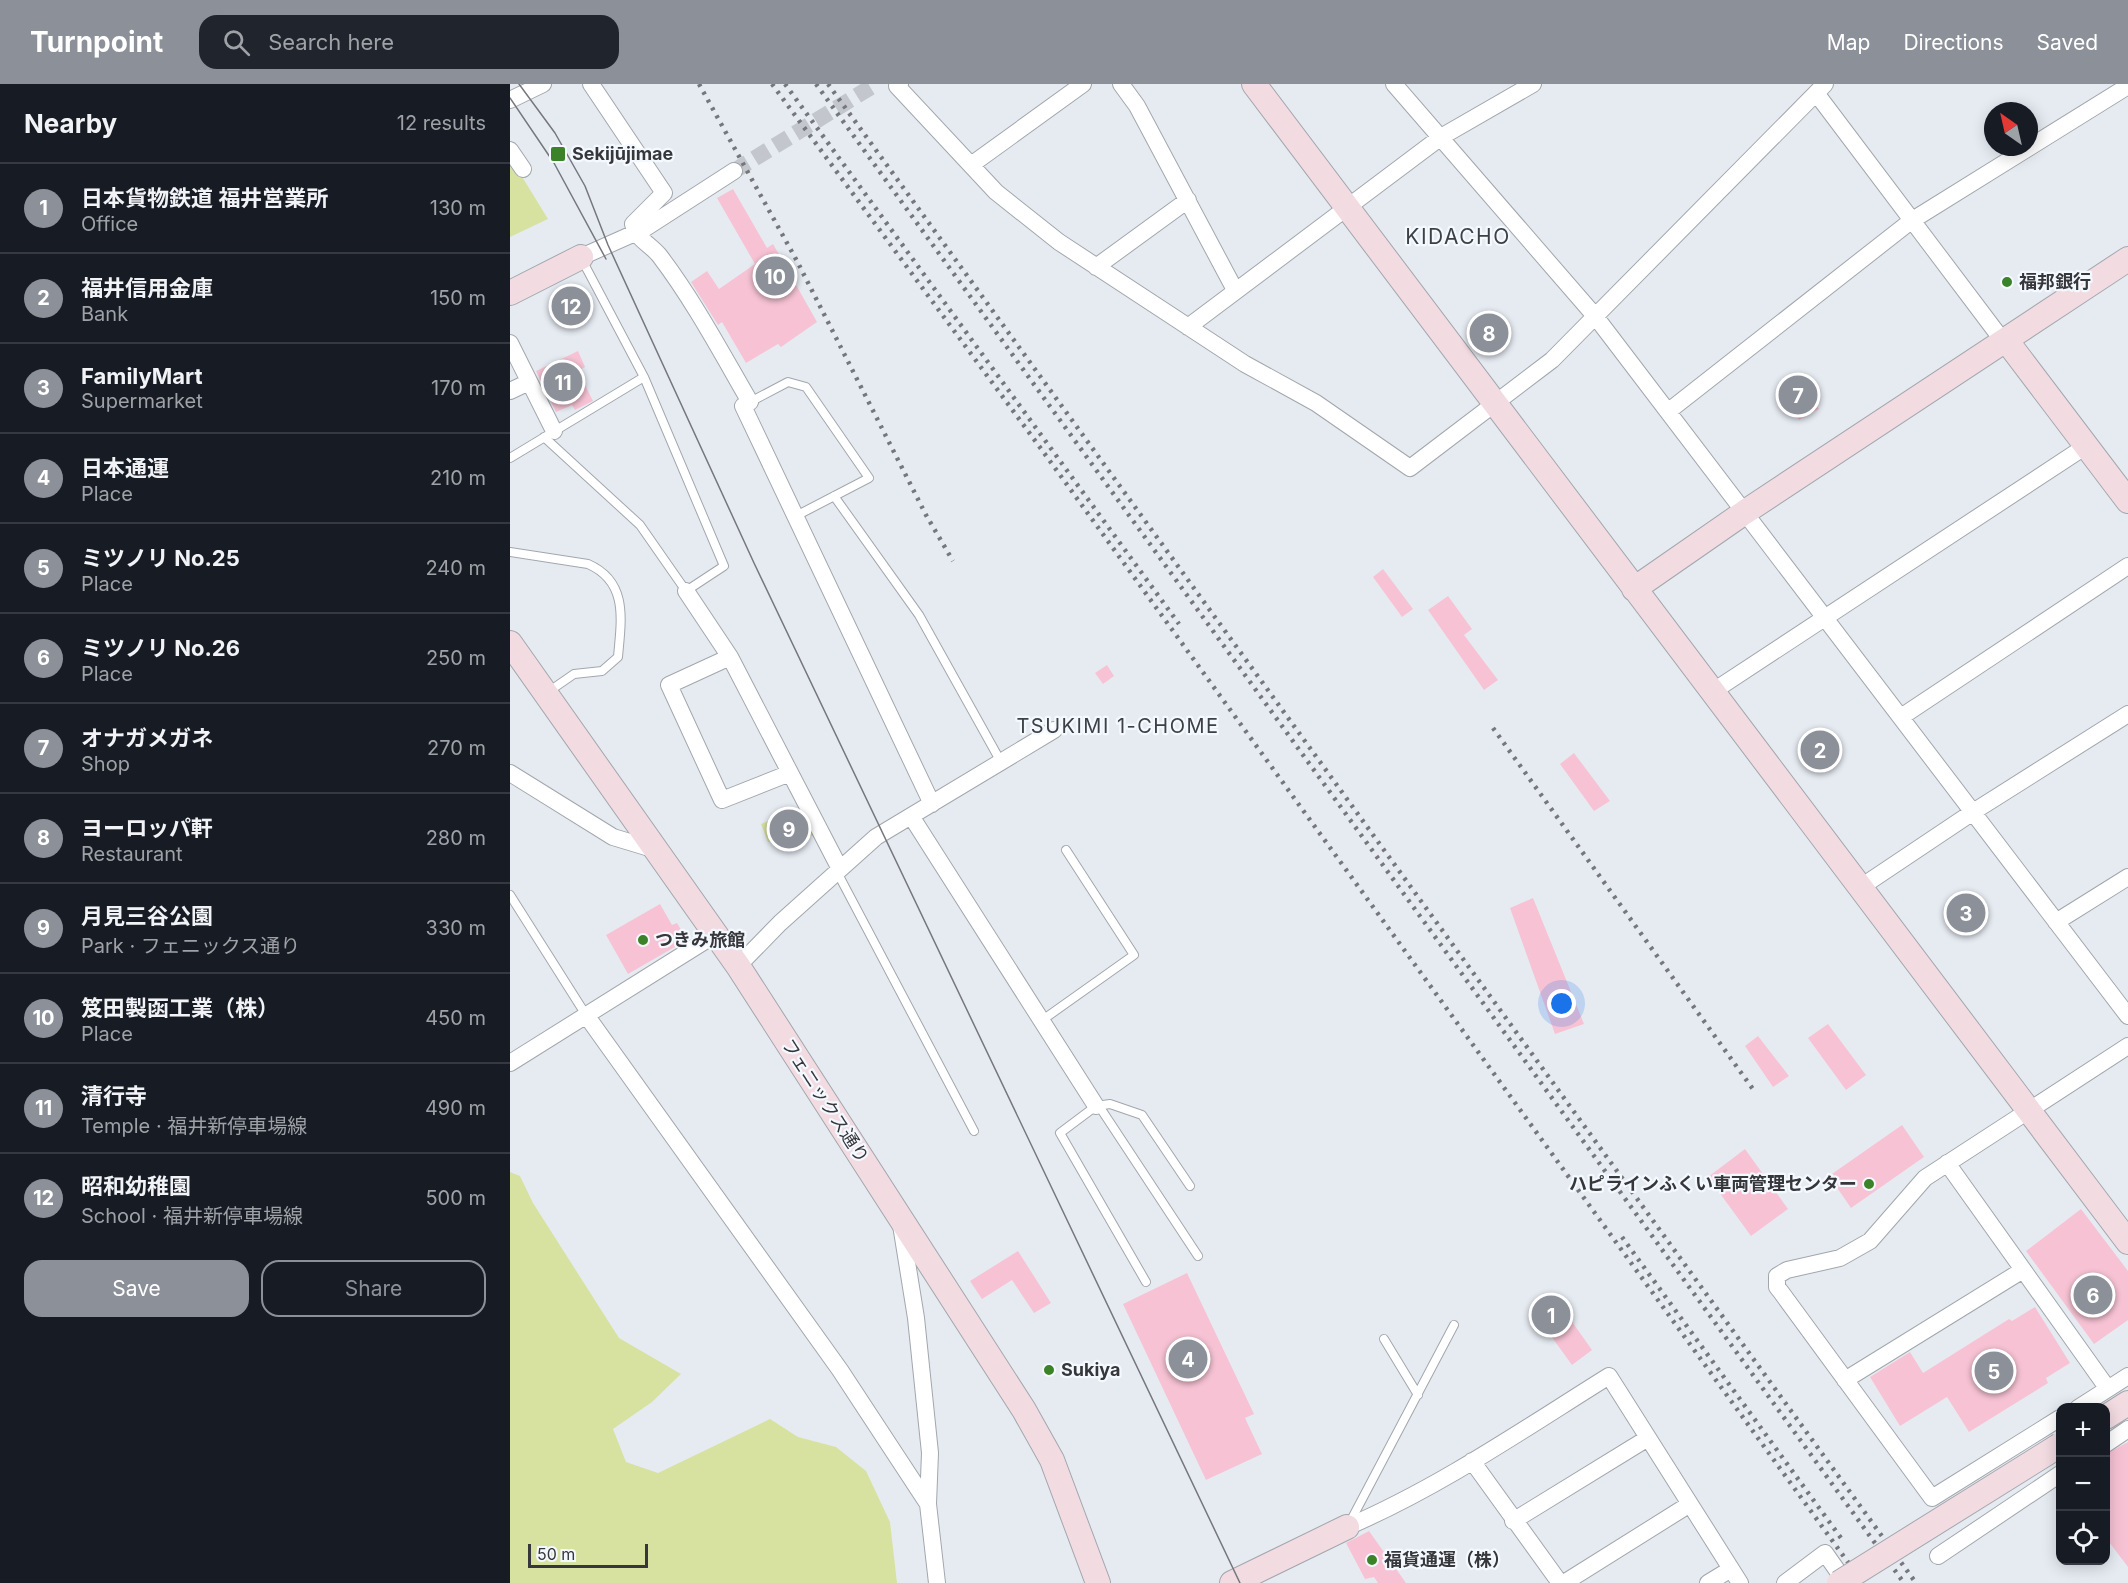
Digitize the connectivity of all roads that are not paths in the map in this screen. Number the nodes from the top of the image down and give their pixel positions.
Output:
1 (543, 84) edge
2 (591, 84) edge
3 (900, 84) edge
4 (1083, 84) edge
5 (1121, 84) edge
6 (1254, 84) edge
7 (1394, 84) edge
8 (1533, 84) edge
9 (1822, 86) edge
10 (2128, 86) edge
11 (510, 100) edge
12 (1441, 136) junction
13 (510, 150) edge
14 (971, 165) junction
15 (523, 169) dead end
16 (734, 171) tunnel mouth
17 (1188, 200) junction
18 (1348, 208) junction
19 (1911, 221) junction
20 (635, 233) junction
21 (581, 257) junction
22 (2128, 259) edge
23 (1096, 267) junction
24 (1235, 290) junction
25 (510, 293) edge
26 (1596, 316) junction
27 (1188, 327) junction
28 (2005, 340) junction
29 (510, 343) edge
30 (644, 377) junction
31 (529, 382) junction
32 (510, 391) edge
33 (750, 402) junction
34 (1495, 403) junction
35 (1670, 410) junction
36 (549, 434) junction
37 (2086, 447) junction
38 (510, 458) edge
39 (834, 496) junction
40 (2128, 501) edge
41 (1745, 512) junction
42 (794, 517) junction
43 (510, 552) edge
44 (2128, 566) edge
45 (1634, 589) junction
46 (686, 591) junction
47 (1824, 616) junction
48 (510, 643) edge
49 (730, 657) junction
50 (1713, 692) junction
51 (546, 694) junction
52 (2128, 714) edge
53 (1901, 717) junction
54 (1054, 730) dead end
55 (1001, 762) junction
56 (510, 773) edge
57 (790, 773) junction
58 (932, 804) junction
59 (1973, 812) junction
60 (911, 816) junction
61 (656, 850) junction
62 (1066, 850) dead end
63 (838, 871) junction
64 (2128, 877) edge
65 (1861, 887) junction
66 (510, 895) edge
67 (2056, 922) junction
68 (716, 934) junction
69 (738, 966) junction
70 (586, 1015) junction
71 (2128, 1017) edge
72 (1041, 1021) junction
73 (2128, 1046) edge
74 (510, 1063) edge
75 (1097, 1106) junction
76 (2028, 1110) junction
77 (974, 1131) dead end
78 (1947, 1163) junction
79 (1190, 1186) dead end
80 (900, 1218) junction
81 (2128, 1242) edge
82 (1198, 1256) dead end
83 (2023, 1270) junction
84 (1146, 1282) dead end
85 (1454, 1325) dead end
86 (1384, 1339) dead end
87 (2128, 1376) edge
88 (1845, 1380) junction
89 (2108, 1389) junction
90 (1418, 1395) junction
91 (2085, 1403) edge
92 (2128, 1403) edge
93 (2110, 1414) edge
94 (2056, 1421) edge
95 (2128, 1429) edge
96 (1648, 1438) junction
97 (2110, 1441) edge
98 (2056, 1448) edge
99 (1472, 1461) junction
100 (2056, 1477) edge
101 (928, 1504) junction
102 (1690, 1504) junction
103 (1513, 1521) junction
104 (1347, 1527) junction
105 (1938, 1556) dead end
106 (1735, 1576) edge
107 (937, 1583) edge
108 (1098, 1583) edge
109 (1232, 1583) edge
110 (1562, 1583) edge
111 (1708, 1583) edge
112 (1785, 1583) edge
113 (1839, 1583) edge
114 (1846, 1583) edge

1 - 11 street
2 - 20 street
3 - 14 street
4 - 14 street
5 - 17 street
6 - 18 street
7 - 12 street
8 - 12 street
9 - 19 street
9 - 26 street
10 - 19 street
12 - 18 street
12 - 26 street
13 - 15 street
14 - 23 street
16 - 20 street
17 - 23 street
17 - 24 street
18 - 24 street
18 - 34 street
19 - 28 street
19 - 35 street
20 - 21 street
20 - 33 street
21 - 25 street
21 - 30 lane
22 - 28 street
23 - 27 street
24 - 27 street
26 - 34 street
26 - 35 street
27 - 34 street
28 - 37 street
28 - 41 street
29 - 31 street
30 - 36 lane
30 - 46 lane
31 - 32 street
31 - 36 street
33 - 39 lane
33 - 42 street
34 - 45 street
35 - 41 street
36 - 38 lane
36 - 46 lane
37 - 40 street
37 - 47 street
39 - 42 lane
39 - 55 lane
41 - 45 street
41 - 47 street
42 - 58 street
43 - 51 lane
44 - 53 street
45 - 50 street
46 - 49 street
47 - 50 street
47 - 53 street
48 - 51 street, フェニックス通り
49 - 57 street
49 - 57 street
50 - 65 street
51 - 61 street, フェニックス通り
52 - 59 street
53 - 59 street
54 - 55 street
55 - 58 street
56 - 61 street
57 - 63 street
58 - 60 street
59 - 65 street
59 - 67 street
60 - 63 street
60 - 72 street
61 - 68 street, フェニックス通り
62 - 72 lane
63 - 69 street
63 - 77 lane
64 - 67 street
65 - 76 street
66 - 70 lane
67 - 71 street
68 - 69 street, フェニックス通り
68 - 70 street
69 - 80 street, フェニックス通り
70 - 74 street
70 - 101 street
72 - 75 street
73 - 76 street
75 - 79 lane
75 - 82 lane
75 - 84 lane
76 - 78 street
76 - 81 street
78 - 83 street
78 - 88 street
80 - 101 street
80 - 108 street, フェニックス通り
83 - 88 street
83 - 89 street
85 - 90 lane
86 - 90 lane
87 - 89 street
88 - 94 street
89 - 91 street
90 - 104 lane
92 - 93 street
95 - 97 street
96 - 99 street
96 - 102 street
96 - 103 street
98 - 113 street, bridge
99 - 103 street
99 - 104 street
100 - 105 street
101 - 107 street
102 - 106 street
102 - 110 street
103 - 110 street
104 - 109 street
106 - 111 street
112 - 114 street

